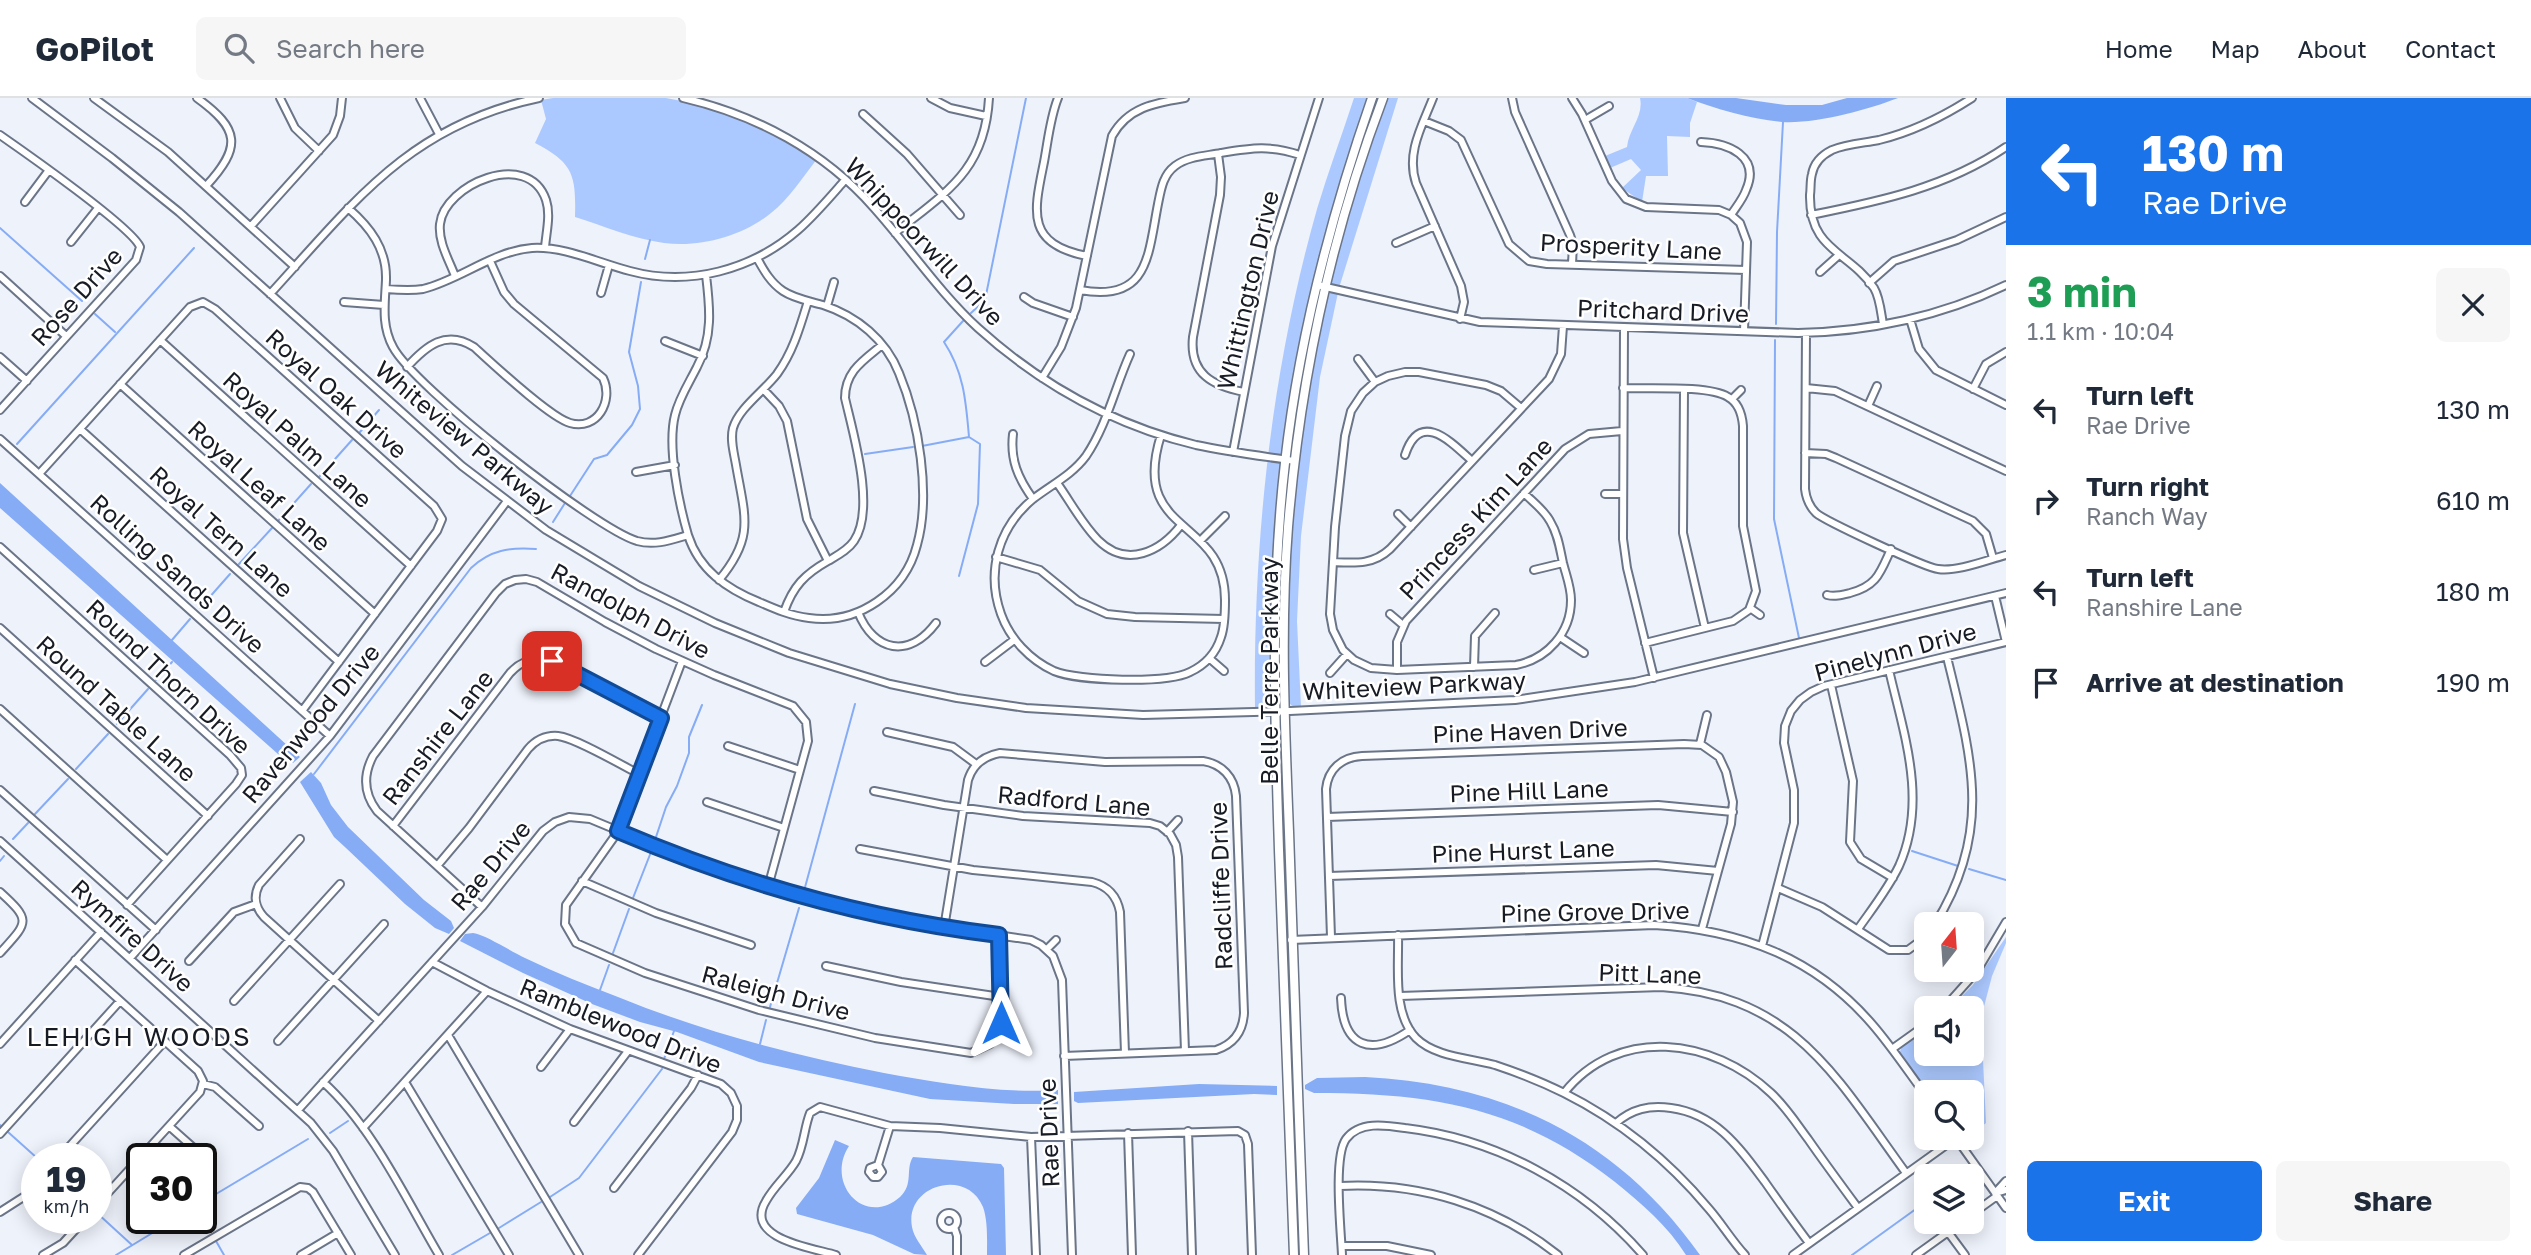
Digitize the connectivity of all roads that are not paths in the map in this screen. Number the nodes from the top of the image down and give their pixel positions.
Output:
1 (25, 98) edge
2 (32, 98) edge
3 (94, 98) edge
4 (197, 98) edge
5 (280, 98) edge
6 (342, 98) edge
7 (420, 98) edge
8 (539, 98) edge
9 (683, 98) edge
10 (931, 98) edge
11 (989, 98) edge
12 (1058, 98) edge
13 (1185, 98) edge
14 (1319, 98) edge
15 (1372, 98) edge
16 (1382, 98) edge
17 (1433, 98) edge
18 (1512, 98) edge
19 (1572, 98) edge
20 (1972, 98) edge
21 (506, 102) edge
22 (39, 105) junction
23 (1609, 106) dead end
24 (863, 114) dead end
25 (986, 116) junction
26 (1585, 120) junction
27 (1424, 121) junction
28 (439, 134) junction
29 (0, 135) edge
30 (1701, 142) dead end
31 (2006, 147) edge
32 (318, 150) junction
33 (1217, 154) junction
34 (1300, 155) junction
35 (49, 170) junction
36 (845, 180) junction
37 (206, 186) junction
38 (943, 194) junction
39 (25, 202) dead end
40 (98, 208) junction
41 (348, 208) junction
42 (960, 215) dead end
43 (1731, 215) junction
44 (1811, 215) junction
45 (2006, 217) edge
46 (250, 226) junction
47 (1435, 226) junction
48 (895, 233) junction
49 (71, 242) dead end
50 (1396, 243) dead end
51 (545, 248) junction
52 (1839, 255) junction
53 (1087, 256) junction
54 (757, 258) junction
55 (490, 261) junction
56 (1573, 264) junction
57 (609, 265) junction
58 (295, 267) junction
59 (1746, 270) junction
60 (1820, 272) dead end
61 (455, 275) junction
62 (705, 275) junction
63 (0, 276) edge
64 (834, 282) dead end
65 (1869, 283) junction
66 (1317, 285) junction
67 (2006, 285) edge
68 (1326, 287) junction
69 (386, 289) junction
70 (1080, 290) junction
71 (270, 293) junction
72 (601, 293) dead end
73 (1024, 297) dead end
74 (808, 301) junction
75 (344, 302) dead end
76 (384, 305) junction
77 (827, 306) junction
78 (1073, 317) junction
79 (1460, 319) junction
80 (1910, 319) junction
81 (1883, 324) junction
82 (1563, 326) junction
83 (1624, 327) junction
84 (1744, 331) junction
85 (1806, 332) junction
86 (66, 336) junction
87 (160, 340) junction
88 (665, 341) dead end
89 (882, 345) junction
90 (2006, 352) edge
91 (1130, 354) dead end
92 (703, 356) junction
93 (0, 357) edge
94 (1358, 359) dead end
95 (407, 367) junction
96 (1042, 379) junction
97 (27, 381) junction
98 (1375, 382) junction
99 (120, 384) junction
100 (1877, 386) dead end
101 (1623, 388) junction
102 (1806, 388) junction
103 (1973, 389) junction
104 (764, 390) junction
105 (1684, 390) junction
106 (1741, 390) dead end
107 (1244, 393) junction
108 (1732, 399) junction
109 (2006, 405) edge
110 (1868, 406) junction
111 (1521, 408) junction
112 (0, 410) edge
113 (1107, 414) junction
114 (80, 429) junction
115 (1622, 431) junction
116 (1013, 434) dead end
117 (1161, 435) junction
118 (0, 439) edge
119 (1233, 452) junction
120 (1805, 453) junction
121 (1405, 454) dead end
122 (1285, 459) junction
123 (1296, 461) junction
124 (1472, 461) junction
125 (675, 465) junction
126 (2006, 471) edge
127 (636, 472) dead end
128 (39, 474) junction
129 (1057, 483) junction
130 (1524, 493) junction
131 (1605, 494) dead end
132 (1622, 494) junction
133 (1033, 499) junction
134 (507, 501) junction
135 (1398, 514) dead end
136 (1226, 516) dead end
137 (1181, 525) junction
138 (1411, 527) junction
139 (688, 535) junction
140 (1201, 540) junction
141 (0, 547) edge
142 (1891, 549) junction
143 (2006, 555) edge
144 (996, 557) junction
145 (1993, 558) junction
146 (828, 561) junction
147 (1333, 562) junction
148 (1563, 564) junction
149 (411, 566) junction
150 (1534, 570) dead end
151 (719, 580) junction
152 (2006, 593) edge
153 (1827, 595) dead end
154 (1995, 596) junction
155 (1750, 608) junction
156 (784, 612) junction
157 (858, 612) junction
158 (1495, 613) dead end
159 (375, 614) junction
160 (1390, 614) dead end
161 (1760, 615) dead end
162 (1224, 619) junction
163 (936, 623) dead end
164 (1403, 625) junction
165 (0, 628) edge
166 (1704, 628) junction
167 (1560, 637) junction
168 (1014, 639) junction
169 (2006, 642) edge
170 (1645, 643) junction
171 (530, 651) dead end
172 (1584, 653) dead end
173 (1347, 654) junction
174 (1947, 657) junction
175 (1209, 658) junction
176 (532, 659) junction
177 (682, 661) junction
178 (339, 662) junction
179 (985, 662) dead end
180 (1474, 667) junction
181 (1397, 670) junction
182 (1888, 670) junction
183 (1224, 671) dead end
184 (1330, 673) dead end
185 (1654, 678) junction
186 (1830, 685) junction
187 (0, 709) edge
188 (302, 711) junction
189 (1279, 711) junction
190 (1707, 715) dead end
191 (661, 718) junction
192 (887, 732) dead end
193 (330, 736) junction
194 (1700, 744) junction
195 (728, 746) dead end
196 (976, 764) junction
197 (800, 771) junction
198 (639, 774) junction
199 (0, 790) edge
200 (874, 791) dead end
201 (707, 802) dead end
202 (963, 808) junction
203 (563, 809) dead end
204 (1733, 812) junction
205 (208, 816) junction
206 (1327, 817) junction
207 (566, 818) junction
208 (1178, 820) dead end
209 (393, 826) junction
210 (784, 828) junction
211 (618, 831) junction
212 (1167, 832) junction
213 (300, 839) dead end
214 (0, 841) edge
215 (860, 849) dead end
216 (167, 860) junction
217 (437, 866) junction
218 (954, 867) junction
219 (1718, 871) junction
220 (1329, 877) junction
221 (1893, 878) junction
222 (582, 881) junction
223 (340, 884) dead end
224 (768, 887) junction
225 (1778, 888) junction
226 (0, 892) edge
227 (256, 904) junction
228 (127, 905) junction
229 (482, 907) junction
230 (1941, 912) edge
231 (2006, 922) edge
232 (384, 924) dead end
233 (944, 928) junction
234 (1702, 929) junction
235 (1858, 929) junction
236 (156, 930) junction
237 (101, 932) junction
238 (999, 935) junction
239 (1398, 935) junction
240 (1331, 937) junction
241 (289, 940) junction
242 (1056, 940) dead end
243 (1282, 940) junction
244 (1292, 940) junction
245 (751, 946) dead end
246 (1762, 946) junction
247 (1914, 946) edge
248 (1047, 949) junction
249 (0, 953) edge
250 (130, 958) junction
251 (75, 960) junction
252 (189, 961) dead end
253 (432, 962) junction
254 (826, 966) dead end
255 (334, 980) junction
256 (487, 991) junction
257 (1400, 996) junction
258 (1955, 996) edge
259 (1001, 997) junction
260 (1341, 998) dead end
261 (120, 1001) junction
262 (234, 1001) dead end
263 (379, 1021) junction
264 (570, 1029) junction
265 (1410, 1030) junction
266 (1914, 1033) edge
267 (448, 1035) junction
268 (165, 1041) junction
269 (278, 1041) dead end
270 (0, 1044) edge
271 (1892, 1049) junction
272 (628, 1051) junction
273 (1185, 1052) junction
274 (1125, 1054) junction
275 (1064, 1056) junction
276 (541, 1067) dead end
277 (698, 1075) junction
278 (1915, 1080) edge
279 (323, 1082) junction
280 (405, 1082) junction
281 (203, 1084) junction
282 (1564, 1093) junction
283 (298, 1110) junction
284 (574, 1122) dead end
285 (1616, 1123) junction
286 (169, 1126) junction
287 (259, 1126) dead end
288 (890, 1126) junction
289 (363, 1128) junction
290 (1188, 1131) junction
291 (1128, 1133) junction
292 (0, 1134) edge
293 (1067, 1135) junction
294 (1031, 1137) junction
295 (73, 1143) edge
296 (154, 1143) edge
297 (188, 1143) edge
298 (1939, 1150) edge
299 (1965, 1150) edge
300 (877, 1165) dead end
301 (126, 1173) edge
302 (1906, 1173) junction
303 (2006, 1181) edge
304 (1340, 1186) junction
305 (614, 1188) dead end
306 (112, 1189) edge
307 (2006, 1190) edge
308 (1996, 1194) junction
309 (21, 1198) edge
310 (1984, 1204) edge
311 (1858, 1208) junction
312 (2006, 1208) edge
313 (0, 1212) edge
314 (954, 1227) dead end
315 (338, 1233) junction
316 (71, 1234) edge
317 (1945, 1234) edge
318 (1949, 1234) edge
319 (1809, 1243) junction
320 (1342, 1246) junction
321 (43, 1255) edge
322 (184, 1255) edge
323 (301, 1255) edge
324 (351, 1255) edge
325 (395, 1255) edge
326 (439, 1255) edge
327 (509, 1255) edge
328 (579, 1255) edge
329 (638, 1255) edge
330 (836, 1255) edge
331 (957, 1255) edge
332 (1036, 1255) edge
333 (1072, 1255) edge
334 (1132, 1255) edge
335 (1192, 1255) edge
336 (1252, 1255) edge
337 (1294, 1255) edge
338 (1304, 1255) edge
339 (1342, 1255) edge
340 (1431, 1255) edge
341 (1558, 1255) edge
342 (1643, 1255) edge
343 (1745, 1255) edge
344 (1793, 1255) edge
345 (1916, 1255) edge
346 (1965, 1255) edge

1 - 22 street, Whiteview Parkway
2 - 22 street, Whiteview Parkway
3 - 37 street
4 - 37 street
5 - 32 street
6 - 32 street
7 - 28 street
8 - 21 street
9 - 36 street, Whippoorwill Drive
10 - 25 street
11 - 25 street
12 - 53 street
13 - 53 street
14 - 34 street, Whittington Drive
15 - 66 main road, Belle Terre Parkway
16 - 68 main road, Belle Terre Parkway
17 - 27 street
18 - 56 street
19 - 26 street
20 - 44 street
21 - 28 street
22 - 71 street, Whiteview Parkway
23 - 26 street
24 - 38 street
25 - 38 street
26 - 43 street
27 - 47 street
27 - 56 street, Prosperity Lane
28 - 41 street
29 - 35 street, Rose Drive
30 - 43 street
31 - 44 street
32 - 46 street
33 - 34 street
33 - 70 street
33 - 107 street
34 - 107 street, Whittington Drive
35 - 39 street
35 - 40 street, Rose Drive
36 - 48 street, Whippoorwill Drive
36 - 54 street
37 - 46 street
38 - 42 street
38 - 48 street
40 - 49 street
40 - 86 street, Rose Drive
41 - 58 street
41 - 69 street
43 - 59 street
44 - 52 street
45 - 65 street
46 - 58 street
47 - 50 street
47 - 79 street
48 - 96 street, Whippoorwill Drive
51 - 55 street
51 - 57 street
51 - 61 street
52 - 60 street
52 - 65 street
53 - 70 street
54 - 62 street
54 - 74 street
55 - 61 street
55 - 95 street
56 - 59 street, Prosperity Lane
57 - 62 street
57 - 72 street
58 - 71 street
59 - 84 street
61 - 69 street
62 - 92 street
63 - 86 street
64 - 77 street
65 - 81 street
66 - 68 street, Pritchard Drive
66 - 122 main road, Belle Terre Parkway
67 - 80 street, Pritchard Drive
68 - 79 street, Pritchard Drive
68 - 123 main road, Belle Terre Parkway
69 - 76 street
70 - 78 street
71 - 134 street, Whiteview Parkway
73 - 78 street
74 - 77 street
74 - 104 street
75 - 76 street
76 - 95 street
77 - 89 street
78 - 96 street
79 - 82 street, Pritchard Drive
80 - 81 street, Pritchard Drive
80 - 103 street
81 - 85 street, Pritchard Drive
82 - 83 street, Pritchard Drive
82 - 111 street
83 - 84 street, Pritchard Drive
83 - 101 street
84 - 85 street, Pritchard Drive
85 - 102 street
86 - 97 street, Rose Drive
87 - 99 street, Royal Oak Drive
87 - 149 street, Royal Palm Lane
87 - 149 street, Royal Oak Drive
88 - 92 street
89 - 146 street
89 - 157 street
90 - 103 street
91 - 113 street
92 - 125 street
93 - 97 street
94 - 98 street
95 - 139 street
96 - 113 street, Whippoorwill Drive
97 - 112 street, Rose Drive
98 - 111 street
98 - 147 street
99 - 114 street, Royal Oak Drive
99 - 159 street, Royal Leaf Lane
100 - 110 street
101 - 105 street
101 - 115 street
102 - 110 street
102 - 120 street
103 - 109 street
104 - 146 street
104 - 151 street
105 - 108 street
105 - 166 street
106 - 108 street
107 - 119 street, Whittington Drive
108 - 155 street
110 - 126 street
111 - 124 street
113 - 117 street, Whippoorwill Drive
113 - 129 street
114 - 128 street, Royal Oak Drive
114 - 178 street, Royal Tern Lane
115 - 130 street, Princess Kim Lane
115 - 132 street
116 - 133 street
117 - 119 street, Whippoorwill Drive
117 - 137 street
118 - 128 street, Rolling Sands Drive
119 - 122 street, Whippoorwill Drive
120 - 142 street
120 - 145 street
121 - 124 street
122 - 123 street, Whippoorwill Drive
122 - 189 main road, Belle Terre Parkway
123 - 189 main road, Belle Terre Parkway
124 - 138 street
125 - 127 street
125 - 139 street
128 - 188 street, Rolling Sands Drive
129 - 133 street
129 - 137 street
130 - 148 street
130 - 164 street, Princess Kim Lane
131 - 132 street
132 - 170 street
133 - 144 street
134 - 189 street, Whiteview Parkway
134 - 193 street, Ravenwood Drive
135 - 138 street
136 - 140 street
137 - 140 street
138 - 147 street
139 - 151 street
140 - 162 street
141 - 205 street, Round Thorn Drive
142 - 145 street
142 - 153 street
143 - 145 street
144 - 162 street
144 - 168 street
146 - 156 street
147 - 173 street
148 - 150 street
148 - 167 street
149 - 159 street, Royal Oak Drive
151 - 156 street
152 - 154 street, Whiteview Parkway
154 - 169 street
154 - 185 street, Whiteview Parkway
155 - 161 street
155 - 166 street
156 - 157 street
157 - 163 street
158 - 180 street
159 - 178 street, Royal Oak Drive
160 - 164 street
162 - 175 street
164 - 181 street, Princess Kim Lane
165 - 205 street, Round Table Lane
166 - 170 street
167 - 172 street
167 - 180 street
168 - 175 street
168 - 179 street
169 - 174 street, Pinelynn Drive
170 - 185 street
171 - 176 street
173 - 181 street
173 - 184 street
174 - 182 street, Pinelynn Drive
174 - 230 street
175 - 183 street
176 - 191 street
176 - 209 street, Ranshire Lane
177 - 191 street, Raleigh Drive
177 - 197 street, Randolph Drive
177 - 209 street, Randolph Drive
178 - 188 street, Royal Oak Drive
180 - 181 street
182 - 186 street, Pinelynn Drive
182 - 221 street
185 - 189 street, Whiteview Parkway
186 - 221 street
186 - 225 street, Pinelynn Drive
187 - 216 street
188 - 193 street, Rolling Sands Drive
189 - 243 main road, Belle Terre Parkway
189 - 244 main road, Belle Terre Parkway
190 - 194 street
191 - 198 street, Raleigh Drive
192 - 196 street
193 - 236 street, Ravenwood Drive
194 - 204 street
194 - 206 street, Pine Haven Drive
195 - 197 street
196 - 202 street
196 - 273 street, Radcliffe Drive
197 - 210 street, Randolph Drive
198 - 211 street, Raleigh Drive
198 - 217 street
199 - 228 street
200 - 202 street, Radford Lane
201 - 210 street
202 - 212 street, Radford Lane
202 - 218 street
203 - 207 street
204 - 206 street, Pine Hill Lane
204 - 219 street
205 - 216 street, Round Thorn Drive
206 - 220 street, Pine Haven Drive
207 - 211 street, Rae Drive
207 - 229 street, Rae Drive
208 - 212 street
209 - 217 street, Randolph Drive
210 - 224 street, Randolph Drive
211 - 222 street, Raleigh Drive
211 - 224 street, Rae Drive
212 - 273 street, Radford Lane
213 - 227 street
214 - 237 street, Rymfire Drive
215 - 218 street
216 - 228 street, Round Thorn Drive
217 - 229 street, Randolph Drive
218 - 233 street
218 - 274 street
219 - 220 street, Pine Hurst Lane
219 - 234 street
220 - 240 street, Pine Haven Drive
221 - 235 street
222 - 245 street
222 - 259 street, Raleigh Drive
223 - 241 street
224 - 233 street, Rae Drive
225 - 235 street
225 - 246 street, Pinelynn Drive
226 - 249 street
227 - 241 street
227 - 252 street
228 - 236 street
229 - 253 street, Rae Drive
231 - 258 street
232 - 255 street
233 - 238 street, Rae Drive
234 - 239 street, Pine Grove Drive
234 - 246 street, Pine Grove Drive
235 - 247 street
236 - 250 street, Ravenwood Drive
237 - 250 street, Rymfire Drive
237 - 251 street
238 - 248 street, Rae Drive
238 - 259 street, Raleigh Drive
239 - 240 street, Pine Grove Drive
239 - 257 street
240 - 244 street, Pine Grove Drive
241 - 255 street
241 - 262 street
242 - 248 street
243 - 244 street, Pine Grove Drive
243 - 337 main road, Belle Terre Parkway
244 - 338 main road, Belle Terre Parkway
246 - 271 street, Pine Grove Drive
248 - 275 street, Rae Drive
250 - 283 street, Rymfire Drive
251 - 261 street
251 - 270 street
253 - 256 street, Ramblewood Drive
253 - 263 street, Rae Drive
254 - 259 street
255 - 263 street
255 - 269 street
256 - 264 street, Ramblewood Drive
256 - 267 street
257 - 265 street
257 - 302 street, Pitt Lane
260 - 265 street
261 - 268 street
261 - 292 street
263 - 279 street, Rae Drive
264 - 272 street, Ramblewood Drive
264 - 276 street
265 - 282 street
266 - 271 street
267 - 280 street
267 - 328 street
268 - 281 street
268 - 295 street
271 - 278 street, Pine Grove Drive
272 - 277 street, Ramblewood Drive
272 - 284 street
273 - 274 street, Radcliffe Drive
274 - 275 street, Radcliffe Drive
275 - 293 street, Rae Drive
277 - 305 street
277 - 329 street, Ramblewood Drive
279 - 283 street, Rae Drive
279 - 289 street
280 - 289 street
280 - 327 street
281 - 286 street
281 - 287 street
282 - 285 street
282 - 311 street
283 - 325 street, Rymfire Drive
285 - 319 street
285 - 343 street
286 - 296 street
286 - 297 street
288 - 294 street
288 - 300 street
288 - 330 street
289 - 326 street
290 - 291 street
290 - 335 street
290 - 336 street
291 - 293 street
291 - 334 street
293 - 294 street
293 - 333 street, Rae Drive
294 - 332 street
298 - 302 street
299 - 308 street
301 - 306 street
302 - 311 street
303 - 308 street
304 - 320 street
304 - 341 street
304 - 342 street
307 - 308 street
308 - 310 street
308 - 312 street
309 - 313 street
311 - 319 street
314 - 331 street
315 - 322 street
315 - 323 street
315 - 324 street
316 - 321 street
317 - 345 street
318 - 346 street
319 - 344 street
320 - 339 street
320 - 340 street

